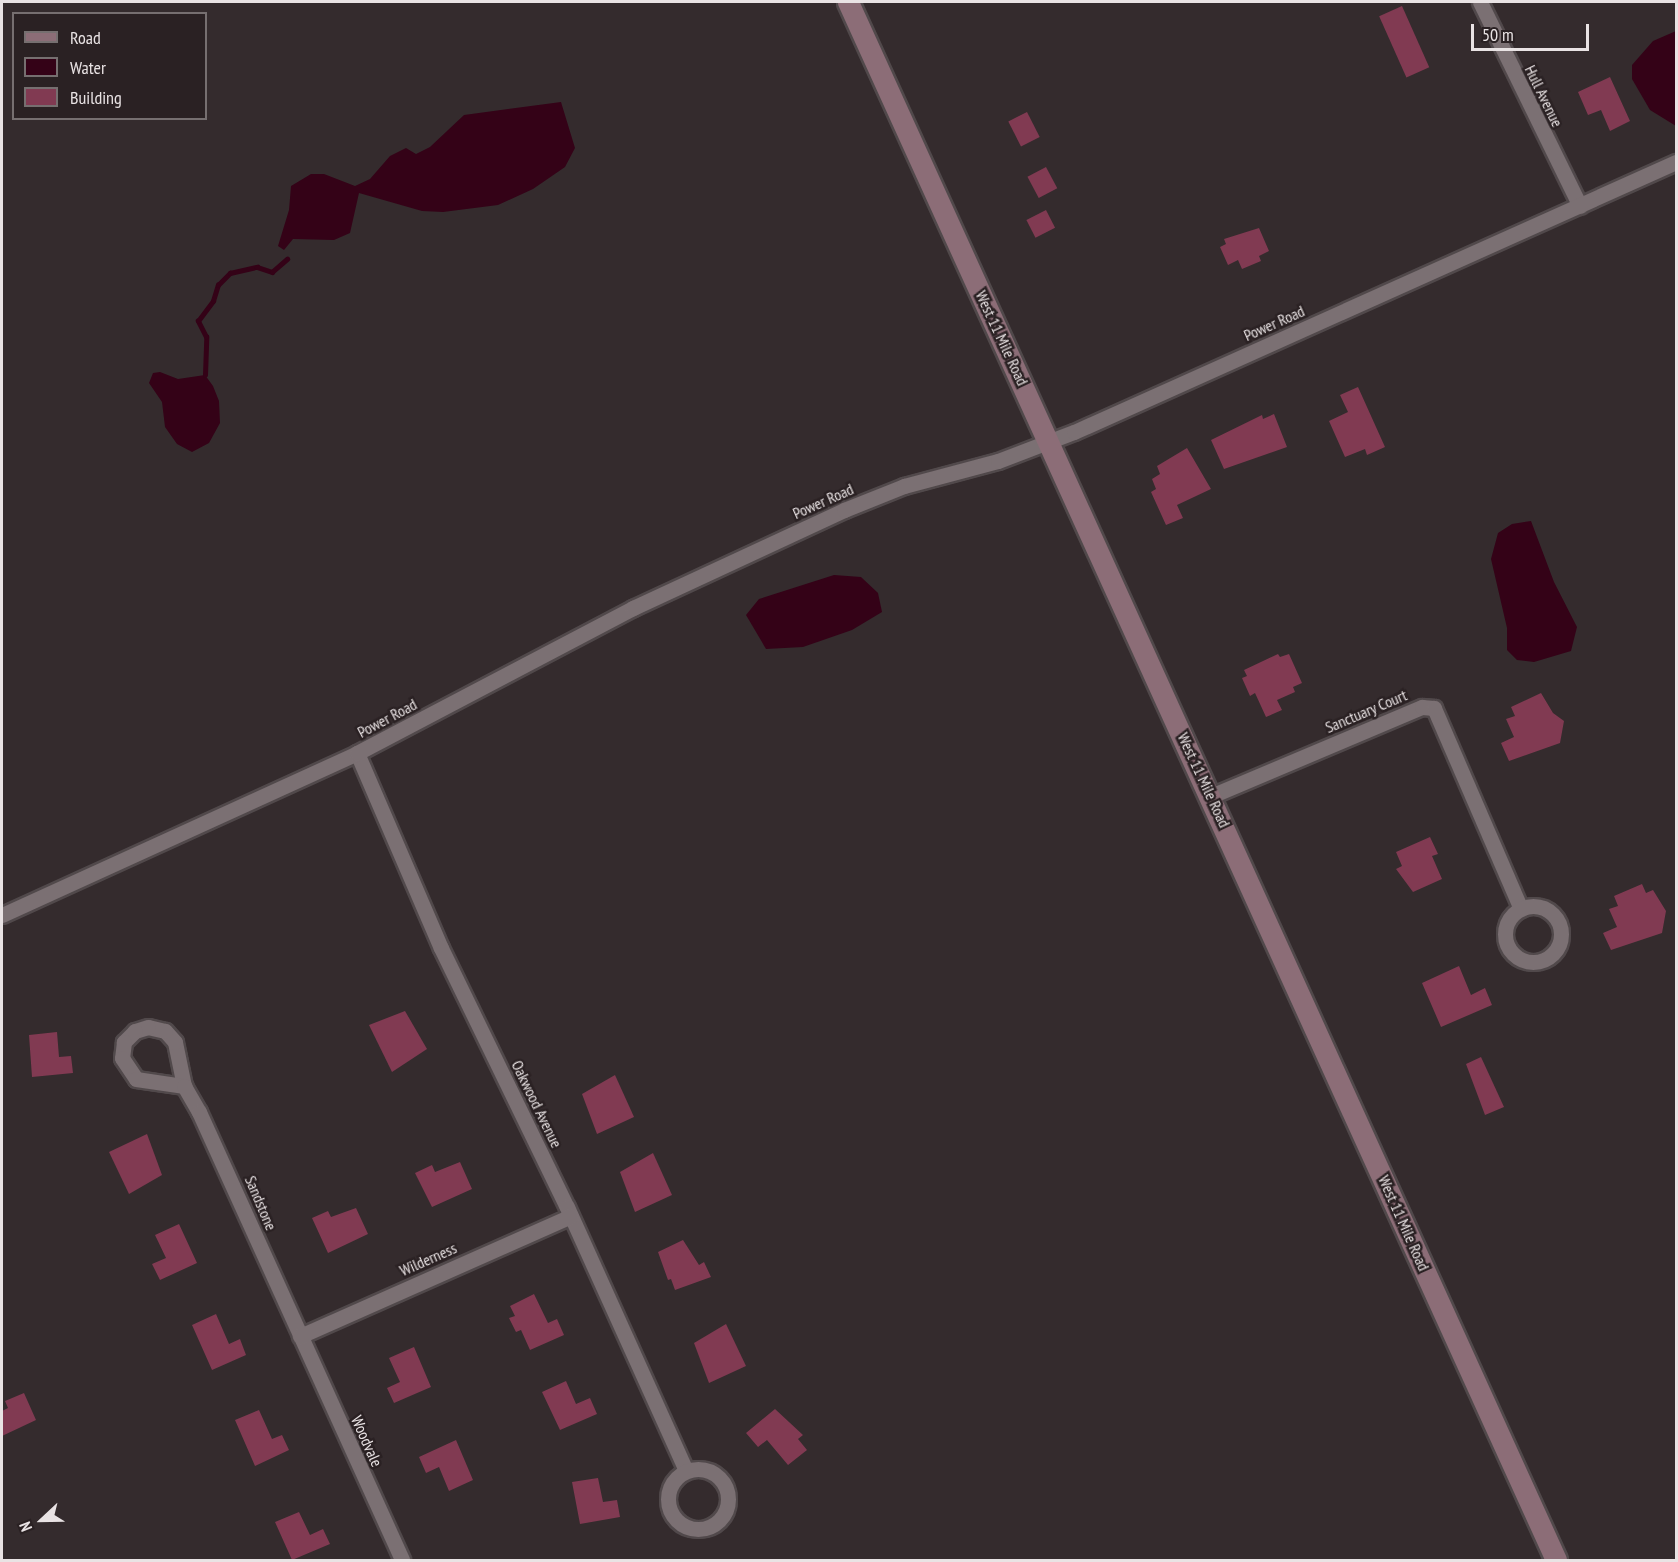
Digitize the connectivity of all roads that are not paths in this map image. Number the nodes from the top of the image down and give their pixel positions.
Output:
1 (848, 2) edge
2 (1479, 2) edge
3 (1677, 162) edge
4 (1580, 206) junction
5 (1049, 442) junction
6 (357, 753) junction
7 (1211, 796) junction
8 (1521, 909) dead end
9 (2, 915) edge
10 (184, 1086) junction
11 (571, 1216) junction
12 (300, 1336) junction
13 (686, 1470) junction
14 (402, 1560) edge
15 (1556, 1560) edge

1 - 5 street, West 11 Mile Road
2 - 4 street, Hull Avenue
3 - 4 street, Power Road
4 - 5 street, Power Road
5 - 6 street, Power Road
5 - 7 street, West 11 Mile Road
6 - 9 street, Power Road
6 - 11 street, Oakwood Avenue
7 - 8 street, Sanctuary Court
7 - 15 street, West 11 Mile Road
10 - 10 street, Sandstone
10 - 12 street, Sandstone
11 - 12 street, Wilderness
11 - 13 street, Oakwood Avenue
12 - 14 street, Woodvale
13 - 13 street

